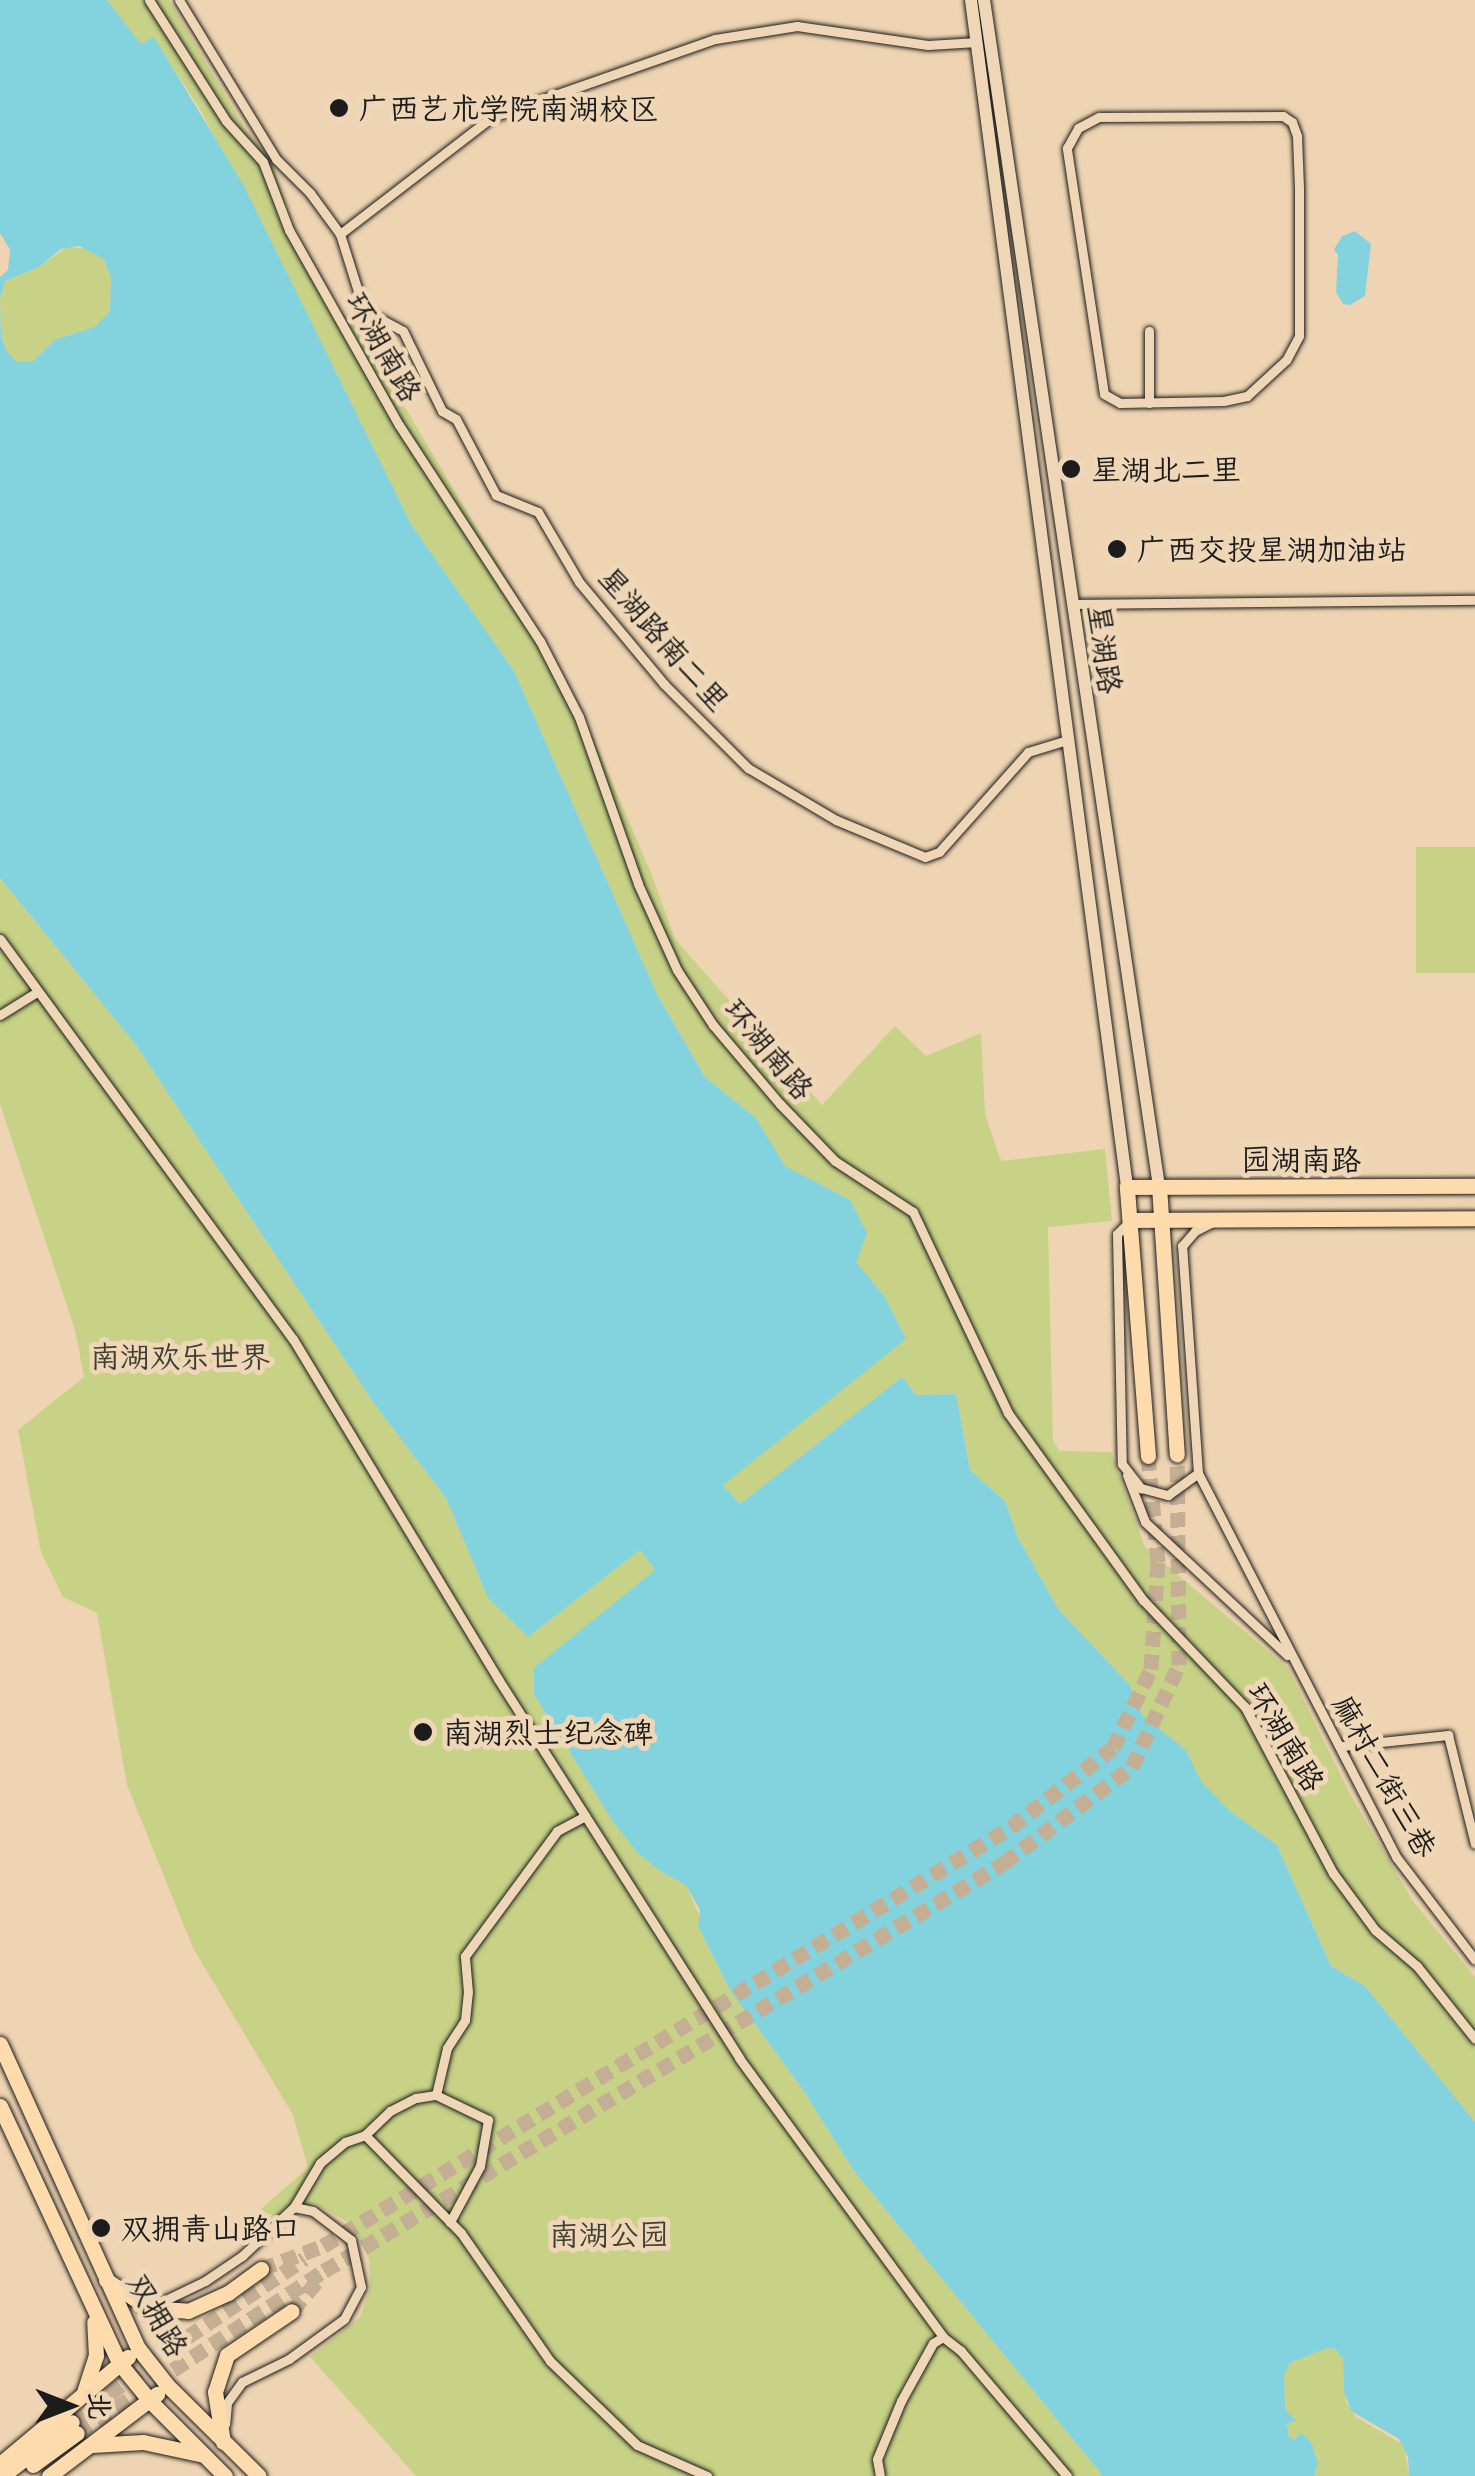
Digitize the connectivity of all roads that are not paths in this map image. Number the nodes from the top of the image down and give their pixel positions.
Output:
1 (149, 0) edge
2 (179, 0) edge
3 (971, 0) edge
4 (984, 0) edge
5 (977, 42) junction
6 (340, 234) junction
7 (1148, 331) dead end
8 (1148, 402) junction
9 (1475, 600) edge
10 (1073, 604) junction
11 (1067, 740) junction
12 (0, 940) edge
13 (36, 992) junction
14 (0, 1015) edge
15 (1159, 1186) junction
16 (1475, 1186) edge
17 (1127, 1188) junction
18 (1475, 1218) edge
19 (1161, 1219) junction
20 (1220, 1219) junction
21 (1131, 1220) junction
22 (1177, 1454) tunnel mouth
23 (1148, 1456) tunnel mouth
24 (1122, 1464) junction
25 (1198, 1473) junction
26 (1292, 1661) junction
27 (1342, 1746) junction
28 (585, 1816) junction
29 (1475, 1844) edge
30 (1475, 1960) edge
31 (1475, 2039) edge
32 (0, 2044) edge
33 (436, 2094) junction
34 (0, 2106) edge
35 (365, 2135) junction
36 (294, 2207) junction
37 (450, 2222) junction
38 (261, 2269) tunnel mouth
39 (106, 2280) junction
40 (92, 2308) junction
41 (149, 2308) junction
42 (292, 2311) tunnel mouth
43 (943, 2337) junction
44 (138, 2348) junction
45 (120, 2364) junction
46 (167, 2385) junction
47 (84, 2392) junction
48 (150, 2401) junction
49 (79, 2434) junction
50 (223, 2442) junction
51 (204, 2455) junction
52 (0, 2464) edge
53 (2, 2476) edge
54 (17, 2476) edge
55 (50, 2476) edge
56 (226, 2476) edge
57 (259, 2476) edge
58 (707, 2476) edge
59 (880, 2476) edge
60 (1067, 2476) edge

1 - 31 street, 环湖南路
2 - 6 street
3 - 5 main road, 星湖路
4 - 10 main road, 星湖路
5 - 6 street
5 - 11 main road, 星湖路
6 - 11 street, 星湖路南二里
7 - 8 street
8 - 8 street
9 - 10 street
10 - 15 main road, 星湖路
11 - 17 main road, 星湖路
12 - 13 street
13 - 14 street
13 - 28 street
15 - 16 main road, 园湖南路
15 - 17 main road, 园湖南路
15 - 19 main road
17 - 21 main road
18 - 20 main road, 园湖南路
19 - 20 main road, 园湖南路
19 - 21 main road, 园湖南路
19 - 22 main road
20 - 25 street
21 - 23 main road
21 - 24 street
24 - 25 street
24 - 26 street
25 - 26 street
26 - 27 street, 麻村二街三巷
27 - 29 street
27 - 30 street, 麻村二街三巷
28 - 33 street
28 - 43 street
32 - 39 main road, 双拥路
33 - 35 street
33 - 37 street
34 - 40 main road, 双拥路
35 - 36 street
35 - 37 street
36 - 41 street
36 - 50 street
37 - 58 street
38 - 41 main road
39 - 41 main road
39 - 44 main road, 双拥路
40 - 45 main road, 双拥路
40 - 47 main road
42 - 50 main road
43 - 59 street
43 - 60 street
44 - 45 main road
44 - 46 main road, 双拥路
45 - 47 main road
45 - 48 main road, 双拥路
46 - 48 main road
46 - 50 main road, 双拥路
47 - 52 main road
48 - 49 main road
48 - 51 main road, 双拥路
49 - 51 main road
49 - 53 main road
49 - 54 main road
49 - 55 main road
50 - 57 main road, 双拥路
51 - 56 main road, 双拥路

